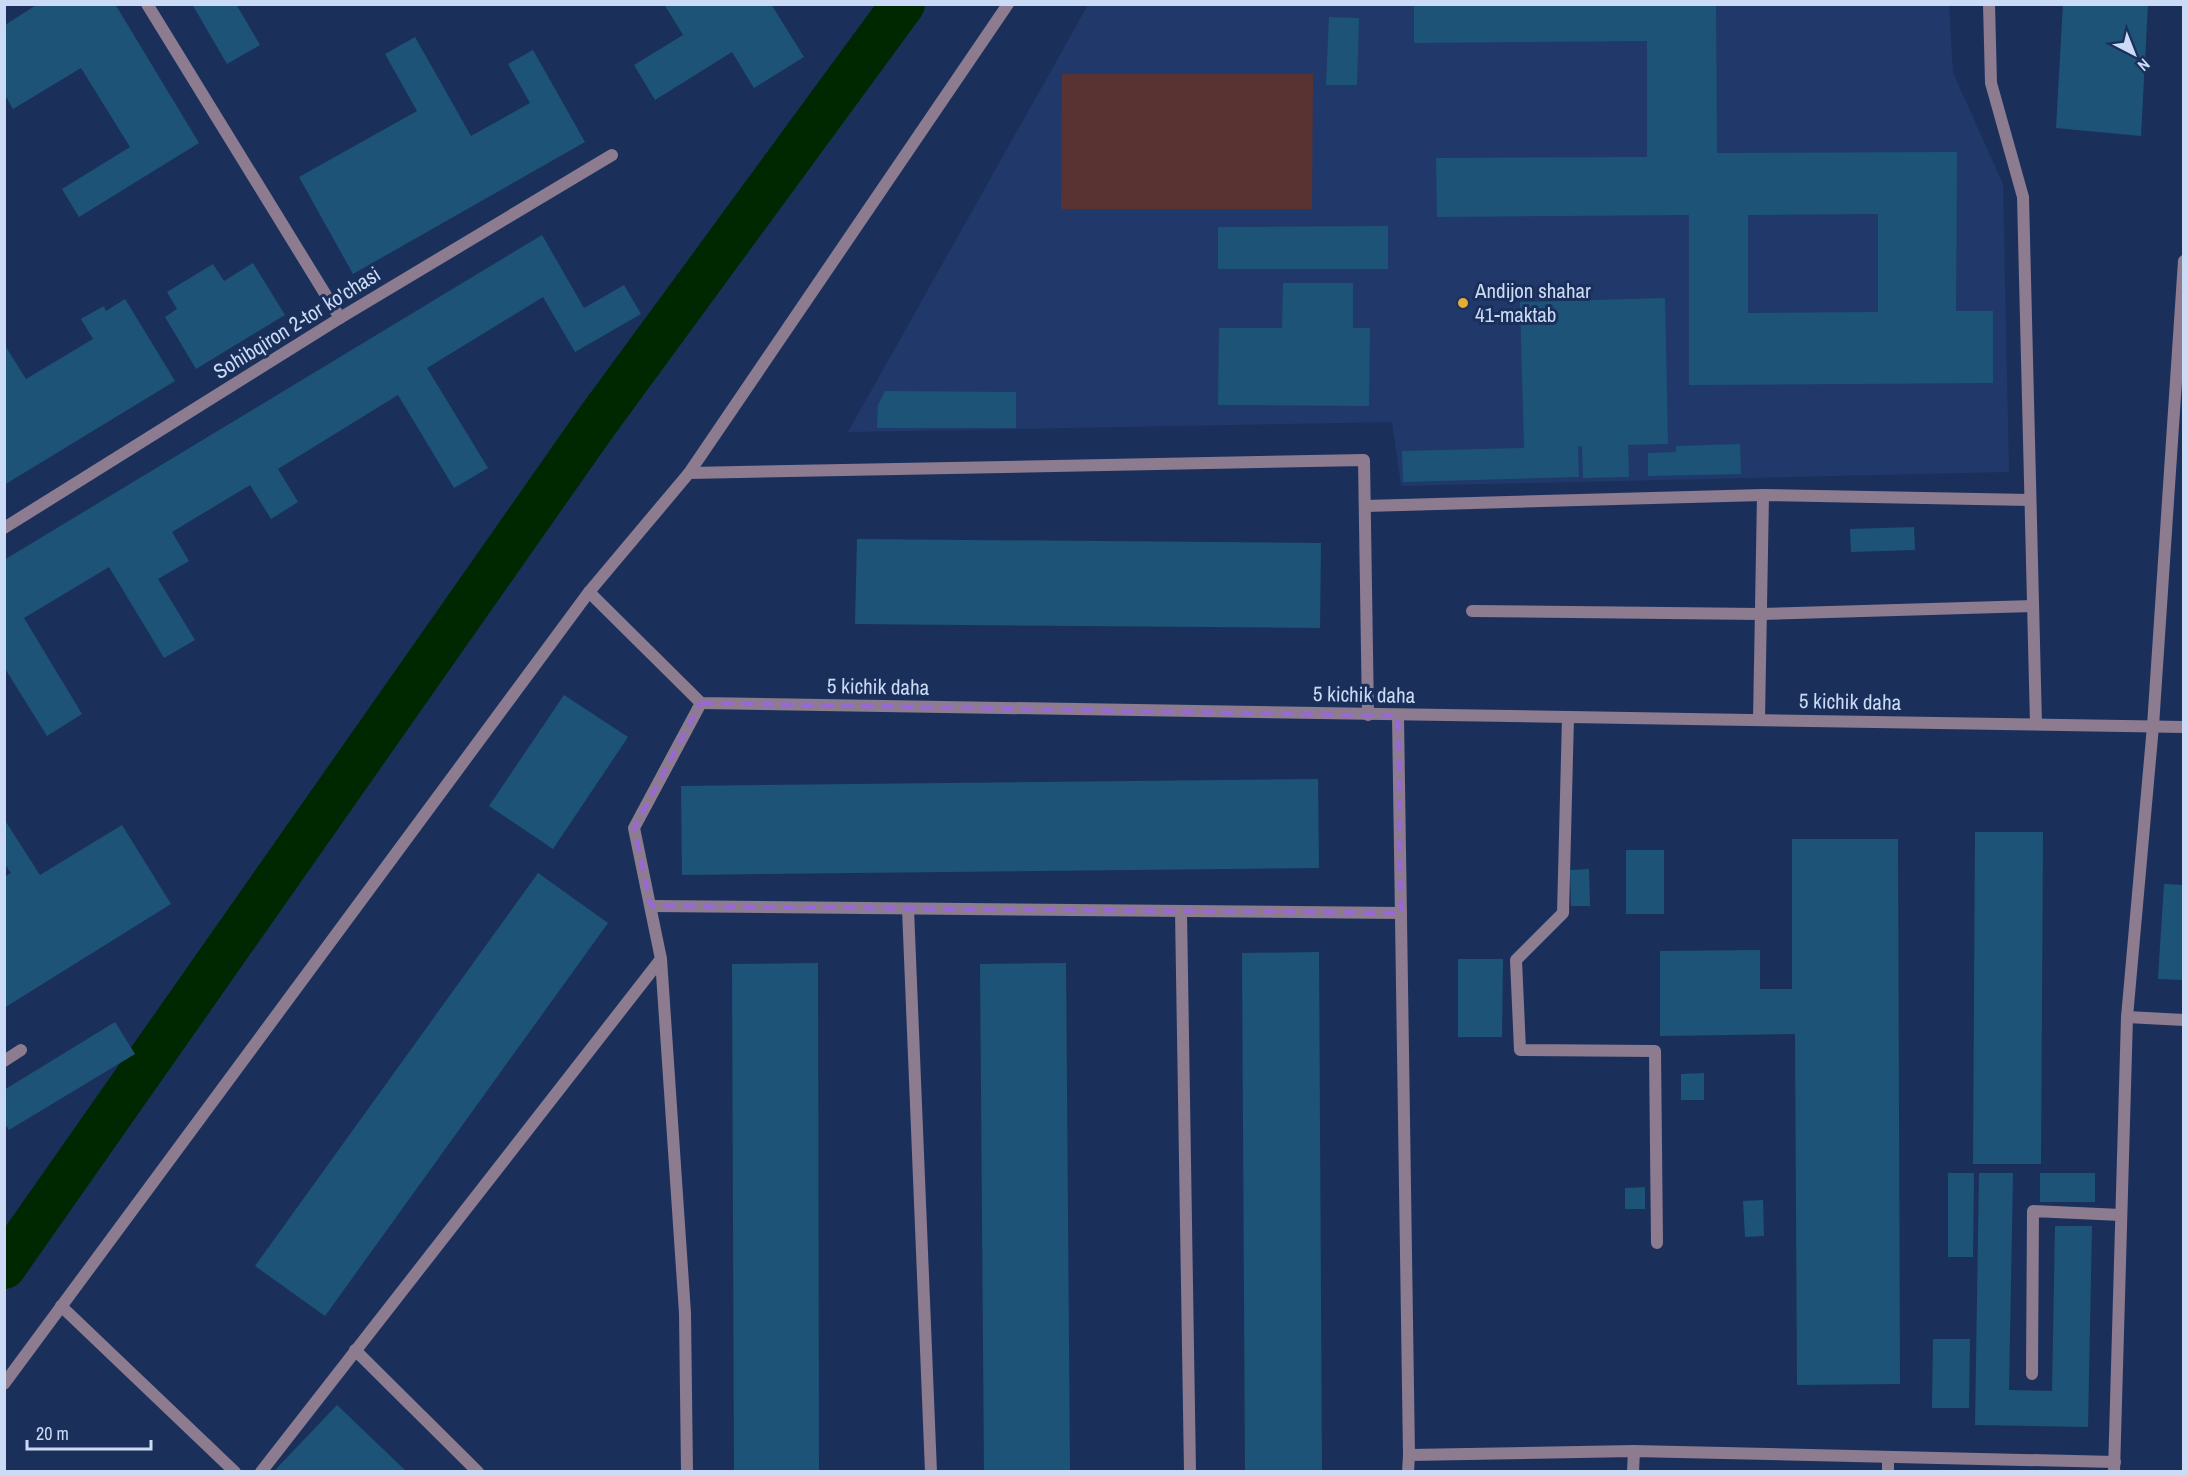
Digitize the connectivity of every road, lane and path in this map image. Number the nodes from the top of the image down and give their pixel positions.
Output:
1 (147, 4) edge
2 (1008, 4) edge
3 (1989, 4) edge
4 (612, 155) dead end
5 (2184, 261) edge
6 (340, 318) junction
7 (689, 473) junction
8 (1763, 495) junction
9 (2030, 500) junction
10 (1365, 506) junction
11 (4, 528) edge
12 (589, 592) junction
13 (2033, 606) junction
14 (1472, 611) dead end
15 (1761, 614) junction
16 (701, 703) junction
17 (1368, 715) junction
18 (1398, 716) junction
19 (1568, 718) junction
20 (1759, 720) junction
21 (2036, 724) junction
22 (2153, 726) junction
23 (2184, 727) edge
24 (651, 906) junction
25 (908, 909) junction
26 (1181, 911) junction
27 (1401, 913) junction
28 (661, 959) junction
29 (2127, 1017) junction
30 (2184, 1020) edge
31 (21, 1050) dead end
32 (4, 1061) edge
33 (2121, 1215) junction
34 (1657, 1243) dead end
35 (61, 1306) junction
36 (355, 1350) junction
37 (2032, 1374) dead end
38 (4, 1384) edge
39 (1634, 1450) junction
40 (1409, 1455) junction
41 (1888, 1457) junction
42 (2114, 1467) edge
43 (235, 1472) edge
44 (261, 1472) edge
45 (478, 1472) edge
46 (687, 1472) edge
47 (931, 1472) edge
48 (1190, 1472) edge
49 (1408, 1472) edge
50 (1633, 1472) edge
51 (1888, 1472) edge

1 - 6 street
2 - 7 street
3 - 9 street
4 - 6 street, Sohibqiron 2-tor ko'chasi
5 - 22 street
6 - 11 street, Sohibqiron 2-tor ko'chasi
7 - 10 street
7 - 12 street
8 - 9 street
8 - 10 street
8 - 15 street
9 - 13 street
10 - 17 street
12 - 16 street
12 - 35 street
13 - 15 street
13 - 21 street
14 - 15 street
15 - 20 street
16 - 17 street, 5 kichik daha
16 - 24 street
17 - 18 street, 5 kichik daha
18 - 19 street, 5 kichik daha
18 - 27 street
19 - 20 street, 5 kichik daha
19 - 34 street
20 - 21 street, 5 kichik daha
21 - 22 street, 5 kichik daha
22 - 23 street, 5 kichik daha
22 - 29 street
24 - 25 street
24 - 28 street
25 - 26 street
25 - 47 street
26 - 27 street
26 - 48 street
27 - 40 street
28 - 36 street
28 - 46 street
29 - 30 street
29 - 33 street
31 - 32 street
33 - 37 street
33 - 42 street
35 - 38 street
35 - 43 street
36 - 44 street
36 - 45 street
39 - 40 street
39 - 41 street
39 - 50 street
40 - 49 street
41 - 42 street
41 - 51 street

